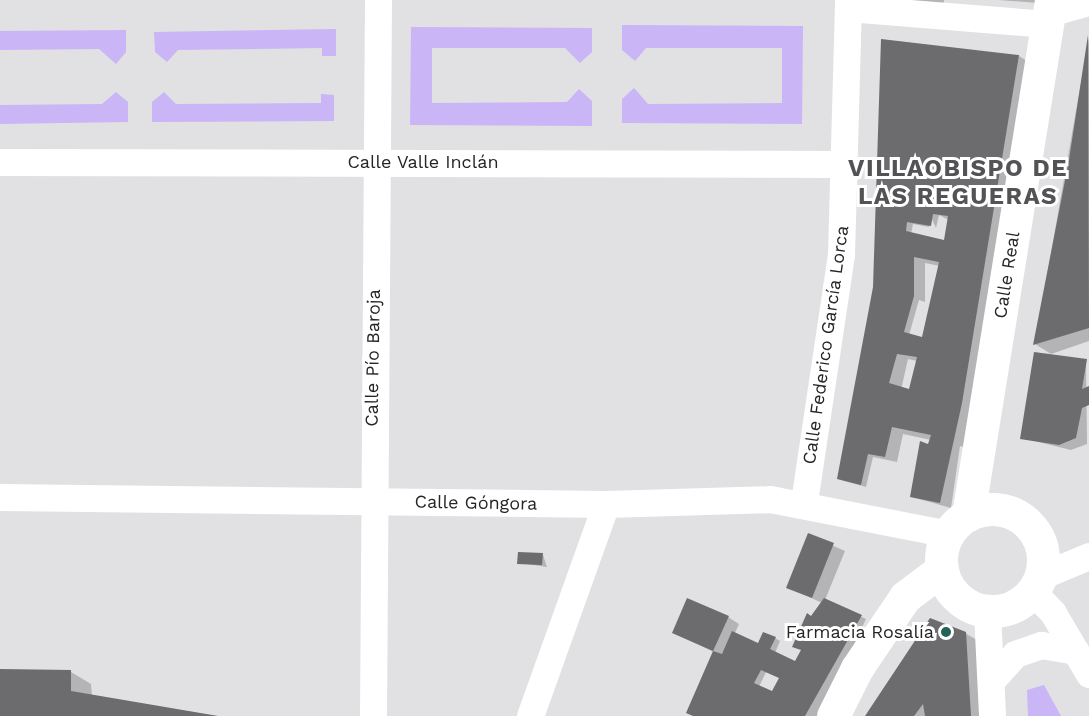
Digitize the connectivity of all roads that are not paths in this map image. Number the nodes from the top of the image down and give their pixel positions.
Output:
1 (378, 0) edge
2 (1089, 2) edge
3 (848, 4) edge
4 (1049, 12) edge
5 (0, 162) edge
6 (376, 162) junction
7 (846, 164) junction
8 (0, 497) edge
9 (804, 501) junction
10 (372, 502) junction
11 (606, 504) junction
12 (958, 525) junction
13 (1089, 556) edge
14 (942, 569) junction
15 (1037, 584) junction
16 (987, 612) junction
17 (1075, 651) junction
18 (1089, 674) edge
19 (991, 681) junction
20 (373, 716) edge
21 (530, 716) edge
22 (833, 716) edge
23 (992, 716) edge

1 - 6 street, Calle Pío Baroja
2 - 4 street
3 - 4 street
3 - 7 street, Calle Federico García Lorca
4 - 12 street, Calle Real
5 - 6 street, Calle Valle Inclán
6 - 7 street, Calle Valle Inclán
6 - 10 street, Calle Pío Baroja
7 - 9 street, Calle Federico García Lorca
8 - 10 street, Calle Góngora
9 - 11 street, Calle Góngora
9 - 12 street, Calle Góngora
10 - 11 street, Calle Góngora
10 - 20 street, Calle Pío Baroja
11 - 21 street
12 - 14 street
12 - 15 street
13 - 15 street
14 - 16 street
14 - 22 street
15 - 16 street
15 - 17 street
16 - 19 street
17 - 18 street
17 - 19 street
19 - 23 street

